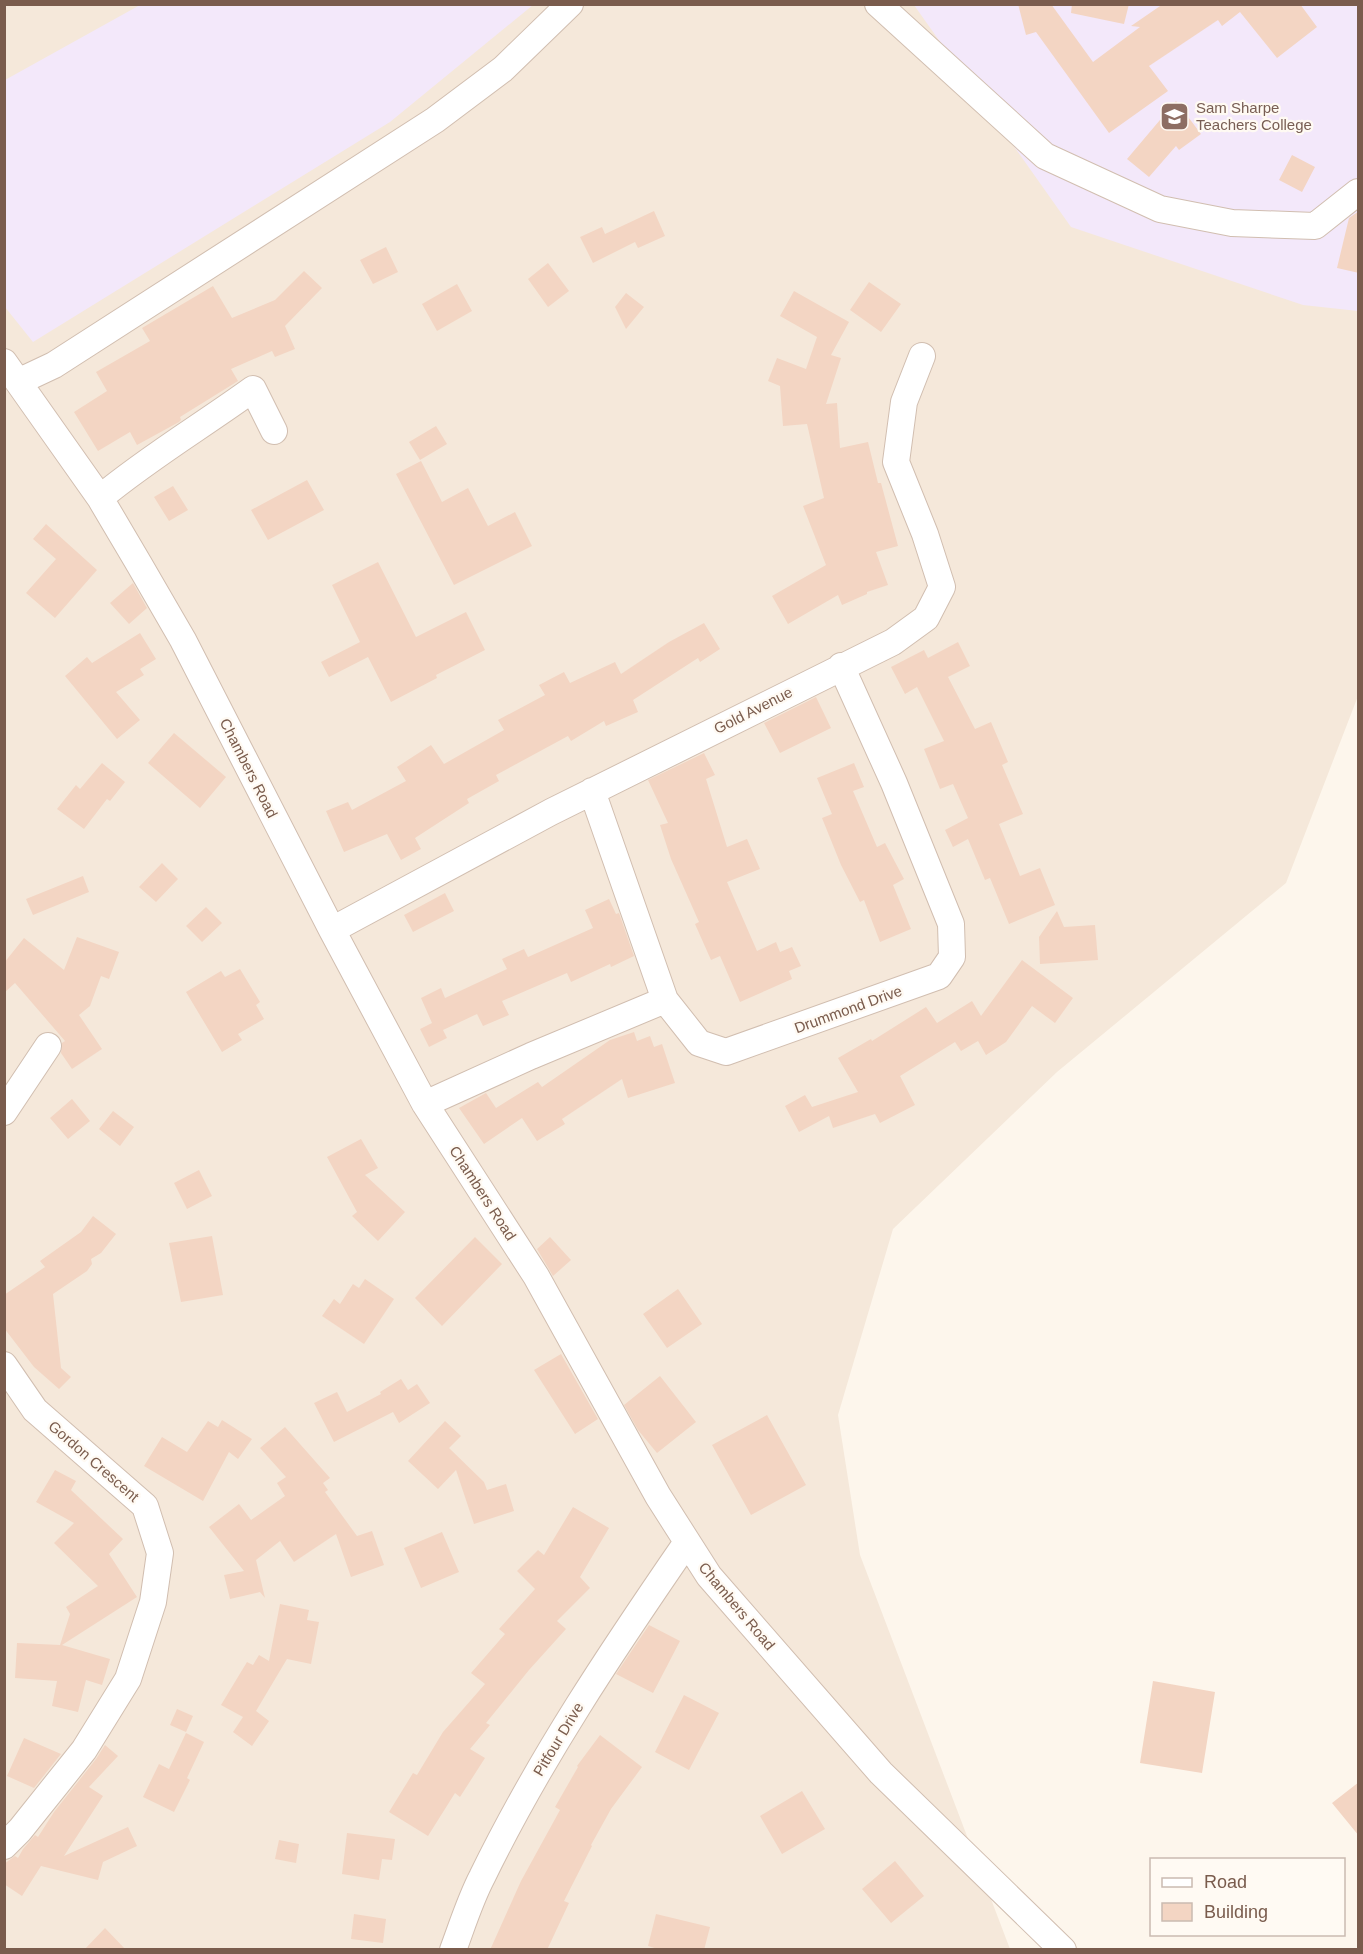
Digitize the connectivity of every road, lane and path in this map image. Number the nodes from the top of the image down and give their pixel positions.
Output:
1 (570, 4) edge
2 (878, 4) edge
3 (1359, 192) edge
4 (922, 356) dead end
5 (12, 372) edge
6 (274, 431) dead end
7 (100, 498) junction
8 (841, 666) junction
9 (592, 791) junction
10 (332, 930) junction
11 (665, 1000) junction
12 (48, 1046) dead end
13 (425, 1104) junction
14 (4, 1112) edge
15 (4, 1365) edge
16 (687, 1542) junction
17 (4, 1846) edge
18 (453, 1950) edge
19 (1064, 1950) edge

1 - 5 street
2 - 3 street
4 - 8 street, Gold Avenue
5 - 7 street, Chambers Road
6 - 7 street
7 - 10 street, Chambers Road
8 - 9 street, Gold Avenue
8 - 11 street, Drummond Drive
9 - 10 street, Gold Avenue
9 - 11 street, Drummond Drive
10 - 13 street, Chambers Road
11 - 13 street
12 - 14 street
13 - 16 street, Chambers Road
15 - 17 street, Gordon Crescent
16 - 18 street, Pitfour Drive
16 - 19 street, Chambers Road

